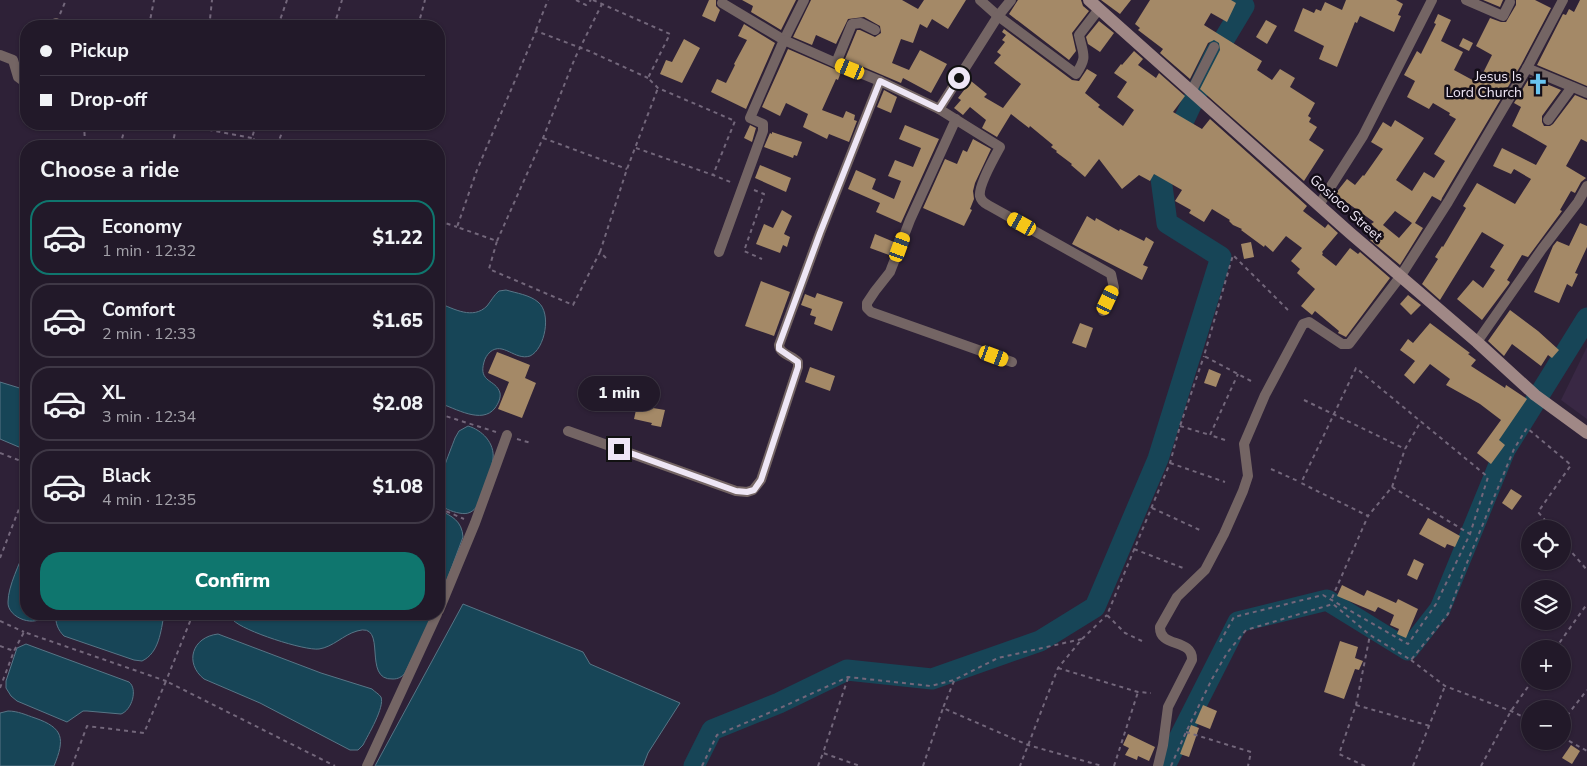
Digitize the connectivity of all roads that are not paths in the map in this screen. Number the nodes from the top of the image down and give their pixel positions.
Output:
1 (804, 0) edge
2 (980, 0) edge
3 (1011, 0) edge
4 (1089, 0) edge
5 (1432, 0) edge
6 (1466, 0) edge
7 (1563, 0) edge
8 (1510, 2) dead end
9 (722, 3) dead end
10 (1099, 9) junction
11 (998, 16) junction
12 (875, 30) dead end
13 (784, 40) junction
14 (1214, 47) dead end
15 (0, 55) edge
16 (836, 63) junction
17 (1527, 68) junction
18 (20, 78) edge
19 (880, 81) junction
20 (1572, 87) junction
21 (1587, 93) edge
22 (1194, 95) junction
23 (939, 109) junction
24 (956, 119) junction
25 (1548, 120) dead end
26 (1587, 186) edge
27 (1319, 205) junction
28 (719, 252) dead end
29 (1400, 277) junction
30 (1103, 311) dead end
31 (1477, 342) junction
32 (1012, 362) dead end
33 (568, 430) dead end
34 (1587, 433) edge
35 (507, 435) road end
36 (445, 596) edge
37 (434, 620) edge
38 (367, 766) edge
39 (1158, 766) edge

1 - 13 street
2 - 11 street
3 - 11 street
4 - 10 street, Gosioco Street
5 - 27 street
6 - 8 street
7 - 17 street
9 - 13 street
10 - 11 street
10 - 22 street, Gosioco Street
11 - 23 street
12 - 16 street
13 - 16 street
13 - 28 street
14 - 22 street
15 - 18 street
16 - 19 street
17 - 20 street
17 - 29 street
19 - 23 street
19 - 33 street
20 - 21 street
20 - 25 street
22 - 27 street, Gosioco Street
23 - 24 street
24 - 30 street
24 - 32 street
26 - 31 street
27 - 29 street, Gosioco Street
29 - 31 street, Gosioco Street
29 - 39 street
31 - 34 street, Gosioco Street
35 - 36 street
37 - 38 street

